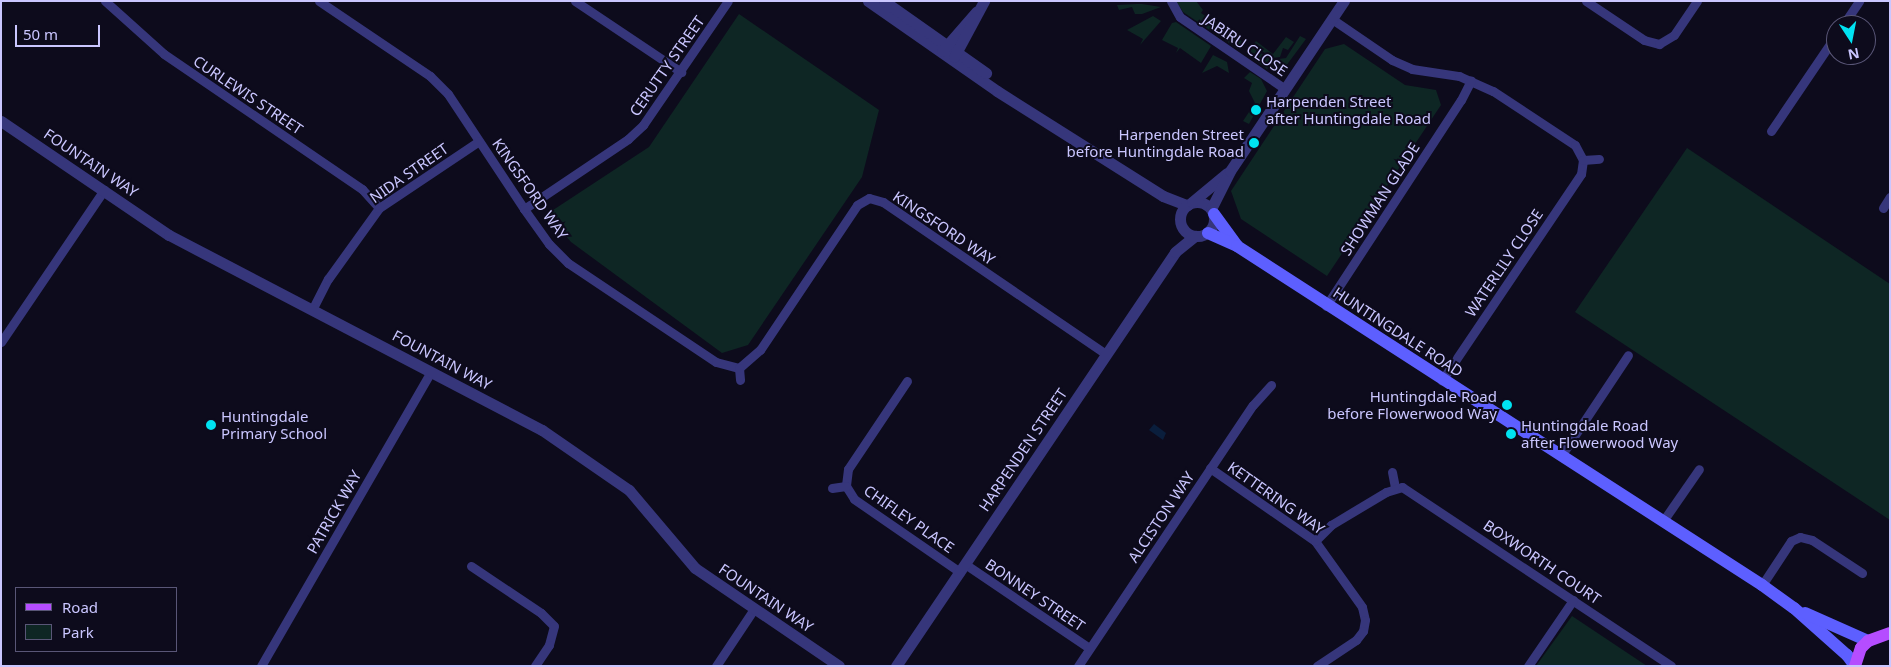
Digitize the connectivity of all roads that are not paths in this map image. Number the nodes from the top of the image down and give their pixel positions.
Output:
1 (105, 1) edge
2 (319, 1) edge
3 (576, 1) edge
4 (728, 1) edge
5 (868, 1) edge
6 (884, 1) edge
7 (1171, 1) edge
8 (1344, 1) edge
9 (1586, 1) edge
10 (1697, 1) edge
11 (1859, 1) edge
12 (981, 6) edge
13 (1850, 15) edge
14 (1332, 19) junction
15 (944, 48) junction
16 (1826, 50) edge
17 (955, 55) junction
18 (680, 72) junction
19 (1471, 80) junction
20 (1285, 89) junction
21 (1, 121) edge
22 (1771, 131) dead end
23 (479, 141) junction
24 (1599, 159) dead end
25 (1583, 160) junction
26 (1230, 171) junction
27 (104, 190) junction
28 (1163, 196) junction
29 (1890, 198) edge
30 (1190, 204) junction
31 (379, 208) junction
32 (524, 208) junction
33 (1883, 208) dead end
34 (1213, 211) junction
35 (1180, 220) junction
36 (1208, 233) junction
37 (1195, 236) junction
38 (1237, 246) junction
39 (1176, 252) junction
40 (1326, 306) junction
41 (312, 310) junction
42 (1, 342) edge
43 (1106, 354) junction
44 (1628, 355) dead end
45 (739, 368) junction
46 (430, 371) junction
47 (740, 380) dead end
48 (907, 380) dead end
49 (1442, 380) junction
50 (1271, 385) dead end
51 (1561, 456) junction
52 (1210, 468) junction
53 (1699, 469) dead end
54 (1392, 472) dead end
55 (846, 486) junction
56 (1395, 487) junction
57 (832, 488) dead end
58 (1663, 521) junction
59 (1315, 541) junction
60 (470, 566) dead end
61 (963, 568) junction
62 (1862, 573) dead end
63 (1762, 585) junction
64 (1573, 600) junction
65 (1794, 608) junction
66 (754, 609) junction
67 (1890, 633) edge
68 (1868, 641) junction
69 (1089, 648) junction
70 (261, 666) edge
71 (535, 666) edge
72 (716, 666) edge
73 (839, 666) edge
74 (896, 666) edge
75 (1078, 666) edge
76 (1317, 666) edge
77 (1528, 666) edge
78 (1671, 666) edge
79 (1855, 666) edge

1 - 31 street, CURLEWIS STREET
2 - 23 street, KINGSFORD WAY
3 - 18 street
4 - 18 street, CERUTTY STREET
5 - 15 street
6 - 15 street
7 - 20 street, JABIRU CLOSE
8 - 14 street, HARPENDEN STREET
9 - 10 street
11 - 13 street
12 - 15 street
12 - 17 street
14 - 19 street
14 - 20 street, HARPENDEN STREET
15 - 17 street
16 - 22 street
17 - 28 street
18 - 32 street, CERUTTY STREET
19 - 25 street
19 - 40 street, SHOWMAN GLADE
20 - 26 street, HARPENDEN STREET
21 - 27 street, FOUNTAIN WAY
23 - 31 street, NIDA STREET
23 - 32 street, KINGSFORD WAY
24 - 25 street
25 - 49 street, WATERLILY CLOSE
26 - 30 street, HARPENDEN STREET
26 - 34 street, HARPENDEN STREET
27 - 41 street, FOUNTAIN WAY
27 - 42 street
28 - 30 street
28 - 35 street
29 - 33 street
30 - 34 street
30 - 35 street, HARPENDEN STREET
31 - 41 street, NIDA STREET
32 - 45 street, KINGSFORD WAY
34 - 36 street, HARPENDEN STREET
34 - 38 main road, HUNTINGDALE ROAD
35 - 37 street
35 - 39 street, HARPENDEN STREET
36 - 37 street, HARPENDEN STREET
36 - 38 main road, HUNTINGDALE ROAD
37 - 39 street, HARPENDEN STREET
38 - 40 main road, HUNTINGDALE ROAD
39 - 43 street, HARPENDEN STREET
40 - 49 main road, HUNTINGDALE ROAD
41 - 46 street, FOUNTAIN WAY
43 - 45 street, KINGSFORD WAY
43 - 61 street, HARPENDEN STREET
44 - 51 street
45 - 47 street
46 - 66 street, FOUNTAIN WAY
46 - 70 street, PATRICK WAY
48 - 55 street, CHIFLEY PLACE
49 - 51 main road, HUNTINGDALE ROAD
50 - 52 street, ALCISTON WAY
51 - 58 main road, HUNTINGDALE ROAD
52 - 59 street, KETTERING WAY
52 - 69 street, ALCISTON WAY
53 - 58 street
54 - 56 street
55 - 57 street, CHIFLEY PLACE
55 - 61 street, CHIFLEY PLACE
56 - 59 street
56 - 64 street, BOXWORTH COURT
58 - 63 main road, HUNTINGDALE ROAD
59 - 76 street, KETTERING WAY
60 - 71 street
61 - 69 street, BONNEY STREET
61 - 74 street, HARPENDEN STREET
62 - 63 street
63 - 65 main road, HUNTINGDALE ROAD
64 - 77 street
64 - 78 street, BOXWORTH COURT
65 - 68 main road, HUNTINGDALE ROAD
65 - 79 main road, HUNTINGDALE ROAD
66 - 72 street
66 - 73 street, FOUNTAIN WAY
67 - 68 main road
68 - 79 main road
69 - 75 street, ALCISTON WAY

